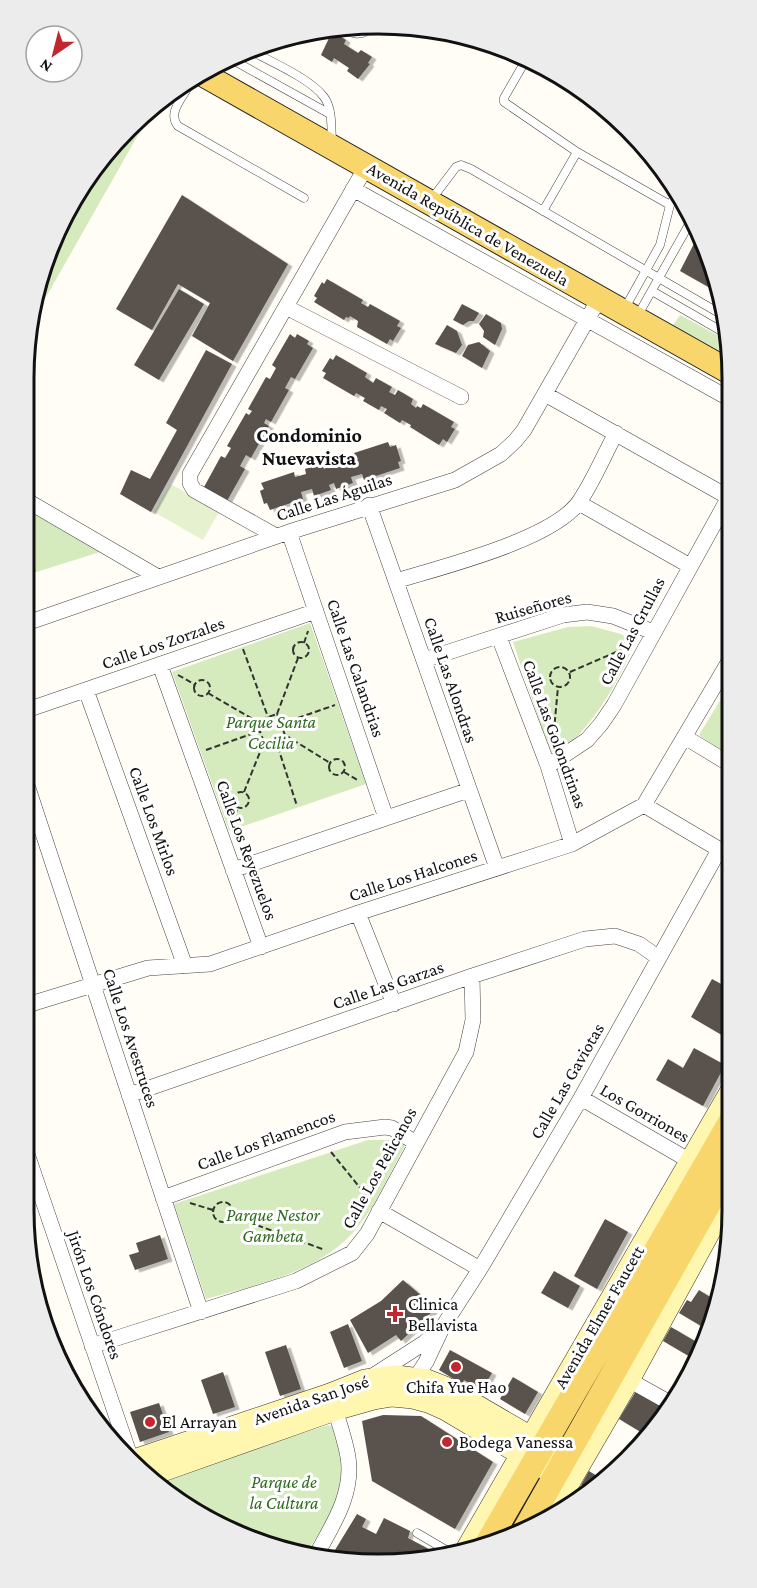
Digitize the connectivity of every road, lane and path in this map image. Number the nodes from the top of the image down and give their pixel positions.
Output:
1 (262, 55) edge
2 (240, 64) edge
3 (522, 66) edge
4 (211, 79) edge
5 (184, 94) edge
6 (330, 114) junction
7 (332, 147) junction
8 (577, 152) junction
9 (366, 166) junction
10 (353, 189) junction
11 (304, 198) dead end
12 (672, 200) edge
13 (430, 203) junction
14 (670, 205) junction
15 (543, 211) junction
16 (688, 227) edge
17 (646, 271) junction
18 (659, 279) junction
19 (652, 291) junction
20 (286, 307) junction
21 (593, 309) junction
22 (716, 311) edge
23 (629, 316) junction
24 (719, 330) edge
25 (722, 368) edge
26 (545, 394) junction
27 (722, 394) edge
28 (462, 397) dead end
29 (616, 433) junction
30 (722, 493) edge
31 (579, 503) junction
32 (34, 505) edge
33 (369, 505) junction
34 (722, 511) edge
35 (282, 534) junction
36 (690, 566) junction
37 (158, 577) junction
38 (396, 581) junction
39 (316, 611) junction
40 (34, 620) edge
41 (652, 634) junction
42 (239, 637) junction
43 (499, 637) junction
44 (298, 658) junction
45 (424, 660) junction
46 (160, 664) junction
47 (570, 672) junction
48 (722, 677) edge
49 (558, 687) junction
50 (86, 690) junction
51 (208, 693) junction
52 (346, 701) junction
53 (34, 708) edge
54 (278, 714) junction
55 (268, 717) junction
56 (256, 721) junction
57 (281, 724) junction
58 (260, 731) junction
59 (285, 735) junction
60 (685, 737) junction
61 (275, 738) junction
62 (264, 742) junction
63 (192, 755) junction
64 (722, 760) edge
65 (330, 763) junction
66 (550, 765) junction
67 (344, 772) junction
68 (364, 783) dead end
69 (469, 790) junction
70 (244, 792) junction
71 (644, 805) junction
72 (34, 806) edge
73 (297, 807) dead end
74 (238, 808) junction
75 (386, 818) junction
76 (230, 829) dead end
77 (572, 844) junction
78 (722, 852) edge
79 (722, 860) edge
80 (497, 868) junction
81 (233, 870) junction
82 (358, 913) junction
83 (261, 947) junction
84 (659, 958) junction
85 (185, 966) junction
86 (472, 976) junction
87 (92, 983) junction
88 (34, 1002) edge
89 (394, 1004) junction
90 (129, 1095) junction
91 (581, 1098) junction
92 (321, 1141) junction
93 (416, 1143) junction
94 (722, 1155) edge
95 (719, 1174) edge
96 (34, 1175) edge
97 (163, 1198) junction
98 (379, 1211) junction
99 (232, 1216) junction
100 (345, 1257) junction
101 (480, 1269) junction
102 (201, 1312) junction
103 (442, 1328) junction
104 (92, 1346) junction
105 (417, 1378) junction
106 (365, 1380) junction
107 (628, 1380) junction
108 (392, 1396) junction
109 (665, 1400) edge
110 (333, 1402) junction
111 (125, 1442) edge
112 (532, 1449) junction
113 (141, 1458) edge
114 (568, 1470) junction
115 (157, 1472) edge
116 (554, 1505) edge
117 (535, 1516) edge
118 (417, 1533) dead end
119 (492, 1534) edge
120 (472, 1541) edge
121 (320, 1548) edge
122 (442, 1548) edge

1 - 6 lane
2 - 6 lane
3 - 8 lane
4 - 7 main road, Avenida República de Venezuela
5 - 11 lane
6 - 7 lane
7 - 9 main road, Avenida República de Venezuela
8 - 14 lane
8 - 15 lane
9 - 10 street
9 - 13 main road, Avenida República de Venezuela
10 - 20 street
10 - 21 street
12 - 14 lane
13 - 15 lane
13 - 21 main road, Avenida República de Venezuela
14 - 17 lane
15 - 17 lane
16 - 18 lane
17 - 18 lane
17 - 23 lane
18 - 19 lane
18 - 22 lane
19 - 23 lane
19 - 24 lane
20 - 28 street
20 - 35 street
21 - 23 main road, Avenida República de Venezuela
21 - 26 street, Calle Las Águilas
21 - 27 street
23 - 25 main road, Avenida República de Venezuela
26 - 29 street
26 - 33 street, Calle Las Águilas
29 - 30 street
29 - 31 street
31 - 36 street
31 - 38 street
32 - 37 street
33 - 35 street, Calle Las Águilas
33 - 38 street, Calle Las Alondras
34 - 36 street, Calle Las Grullas
35 - 37 street, Calle Las Águilas
35 - 39 street, Calle Las Calandrias
36 - 41 street, Calle Las Grullas
37 - 40 street, Calle Las Águilas
38 - 45 street, Calle Las Alondras
39 - 42 street, Calle Los Zorzales
39 - 52 street, Calle Las Calandrias
41 - 43 street, Ruiseñores
41 - 47 path
41 - 66 street, Calle Las Grullas
42 - 46 street, Calle Los Zorzales
42 - 55 path
43 - 45 street, Ruiseñores
43 - 66 street, Calle Las Golondrinas
44 - 44 path
44 - 54 path
45 - 69 street, Calle Las Alondras
46 - 50 street, Calle Los Zorzales
46 - 63 street, Calle Los Reyezuelos
47 - 49 path
47 - 49 path
48 - 60 street
49 - 66 path
50 - 53 street, Calle Los Zorzales
50 - 85 street, Calle Los Mirlos
51 - 51 path
51 - 56 path
52 - 57 path
52 - 75 street, Calle Las Calandrias
54 - 55 path
54 - 57 path
55 - 56 path
56 - 58 path
57 - 59 path
58 - 62 path
58 - 63 path
59 - 61 path
59 - 65 path
60 - 64 street
60 - 71 street
61 - 62 path
61 - 73 path
62 - 70 path
63 - 81 street, Calle Los Reyezuelos
65 - 67 path
65 - 67 path
66 - 77 street, Calle Las Golondrinas
67 - 68 path
69 - 75 street
69 - 80 street, Calle Las Alondras
70 - 74 path
70 - 74 path
71 - 77 street, Calle Los Halcones
71 - 78 street
72 - 87 street, Calle Los Avestruces
74 - 76 path
75 - 81 street
77 - 80 street, Calle Los Halcones
79 - 84 street, Calle Las Gaviotas
80 - 82 street, Calle Los Halcones
81 - 83 street, Calle Los Reyezuelos
82 - 83 street, Calle Los Halcones
82 - 89 street
83 - 85 street, Calle Los Halcones
84 - 86 street, Calle Las Garzas
84 - 91 street, Calle Las Gaviotas
85 - 87 street, Calle Los Halcones
86 - 89 street, Calle Las Garzas
86 - 93 street, Calle Los Pelicanos
87 - 88 street, Calle Los Halcones
87 - 90 street, Calle Los Avestruces
89 - 90 street, Calle Las Garzas
90 - 97 street, Calle Los Avestruces
91 - 95 street, Los Gorriones
91 - 101 street, Calle Las Gaviotas
92 - 93 street, Calle Los Flamencos
92 - 97 street, Calle Los Flamencos
92 - 98 path
93 - 98 street, Calle Los Pelicanos
94 - 95 street, Avenida Elmer Faucett
95 - 107 street, Avenida Elmer Faucett
95 - 112 main road, Avenida Elmer Faucett
95 - 114 main road, Avenida Elmer Faucett
96 - 104 street, Jirón Los Cóndores
97 - 102 street, Calle Los Avestruces
98 - 100 street, Calle Los Pelicanos
98 - 101 street
99 - 99 path
99 - 100 path
100 - 102 street, Calle Los Pelicanos
101 - 103 street, Calle Las Gaviotas
102 - 104 street, Calle Los Pelicanos
103 - 105 street, Calle Las Gaviotas
103 - 106 street, Calle Las Gaviotas
104 - 111 street, Jirón Los Cóndores
105 - 106 street, Avenida San José
105 - 108 street, Calle Las Gaviotas
105 - 112 street, Avenida San José
106 - 110 street, Avenida San José
107 - 109 street
107 - 114 street, Avenida Elmer Faucett
108 - 110 street, Avenida San José
108 - 112 street, Avenida San José
110 - 113 street, Avenida San José
110 - 115 street, Avenida San José
110 - 121 street
112 - 114 street, Avenida San José
112 - 119 main road, Avenida Elmer Faucett
112 - 120 street, Avenida Elmer Faucett
114 - 116 street, Avenida Elmer Faucett
114 - 117 main road, Avenida Elmer Faucett
118 - 122 lane

